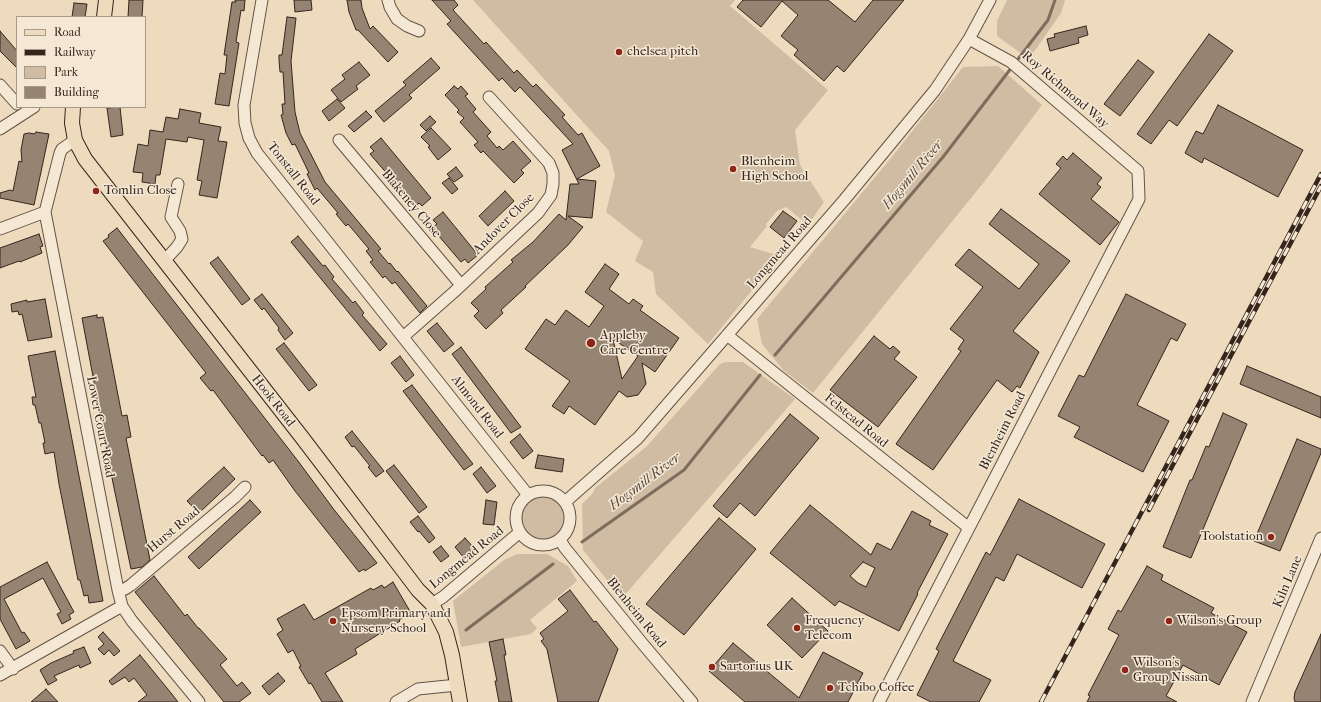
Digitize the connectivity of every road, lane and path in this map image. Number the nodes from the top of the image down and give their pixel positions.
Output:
1 (106, 0) edge
2 (262, 0) edge
3 (388, 0) edge
4 (990, 0) edge
5 (104, 16) edge
6 (419, 31) dead end
7 (969, 39) junction
8 (0, 85) edge
9 (490, 97) dead end
10 (16, 100) edge
11 (24, 108) edge
12 (73, 108) edge
13 (0, 128) edge
14 (75, 140) junction
15 (339, 140) dead end
16 (1138, 171) joint
17 (178, 184) dead end
18 (45, 212) junction
19 (0, 229) edge
20 (164, 260) junction
21 (461, 285) junction
22 (726, 335) junction
23 (403, 337) junction
24 (245, 487) dead end
25 (528, 495) junction
26 (565, 502) junction
27 (969, 528) junction
28 (520, 532) junction
29 (1321, 538) edge
30 (560, 540) junction
31 (118, 590) junction
32 (432, 604) junction
33 (122, 606) junction
34 (0, 651) edge
35 (13, 669) junction
36 (0, 675) edge
37 (457, 685) junction
38 (199, 702) edge
39 (396, 702) edge
40 (460, 702) edge
41 (692, 702) edge
42 (879, 702) edge
43 (1252, 702) edge

1 - 5 main road
2 - 23 street, Tonstall Road
3 - 6 street
4 - 7 street, Longmead Road
7 - 16 street, Roy Richmond Way
7 - 22 street, Longmead Road
8 - 10 street
9 - 21 street, Andover Close
11 - 13 street
12 - 14 main road, Hook Road
14 - 18 street, Lower Court Road
14 - 20 main road, Hook Road
15 - 21 street, Blakeney Close
16 - 27 street, Blenheim Road
17 - 20 street
18 - 19 street
18 - 31 street, Lower Court Road
20 - 32 main road, Hook Road
21 - 23 street, Andover Close
22 - 26 street, Longmead Road
22 - 27 street, Felstead Road
23 - 25 street, Almond Road
24 - 31 street, Hurst Road
25 - 26 street
25 - 28 street, Longmead Road
26 - 30 street
27 - 42 street, Blenheim Road
28 - 30 street, Longmead Road
28 - 32 street, Longmead Road
29 - 43 street, Kiln Lane
30 - 41 street, Blenheim Road
31 - 33 street, Lower Court Road
32 - 37 main road, Hook Road
33 - 35 street
33 - 38 street, Lower Court Road
34 - 35 street
35 - 36 street
37 - 39 street
37 - 40 main road, Hook Road

